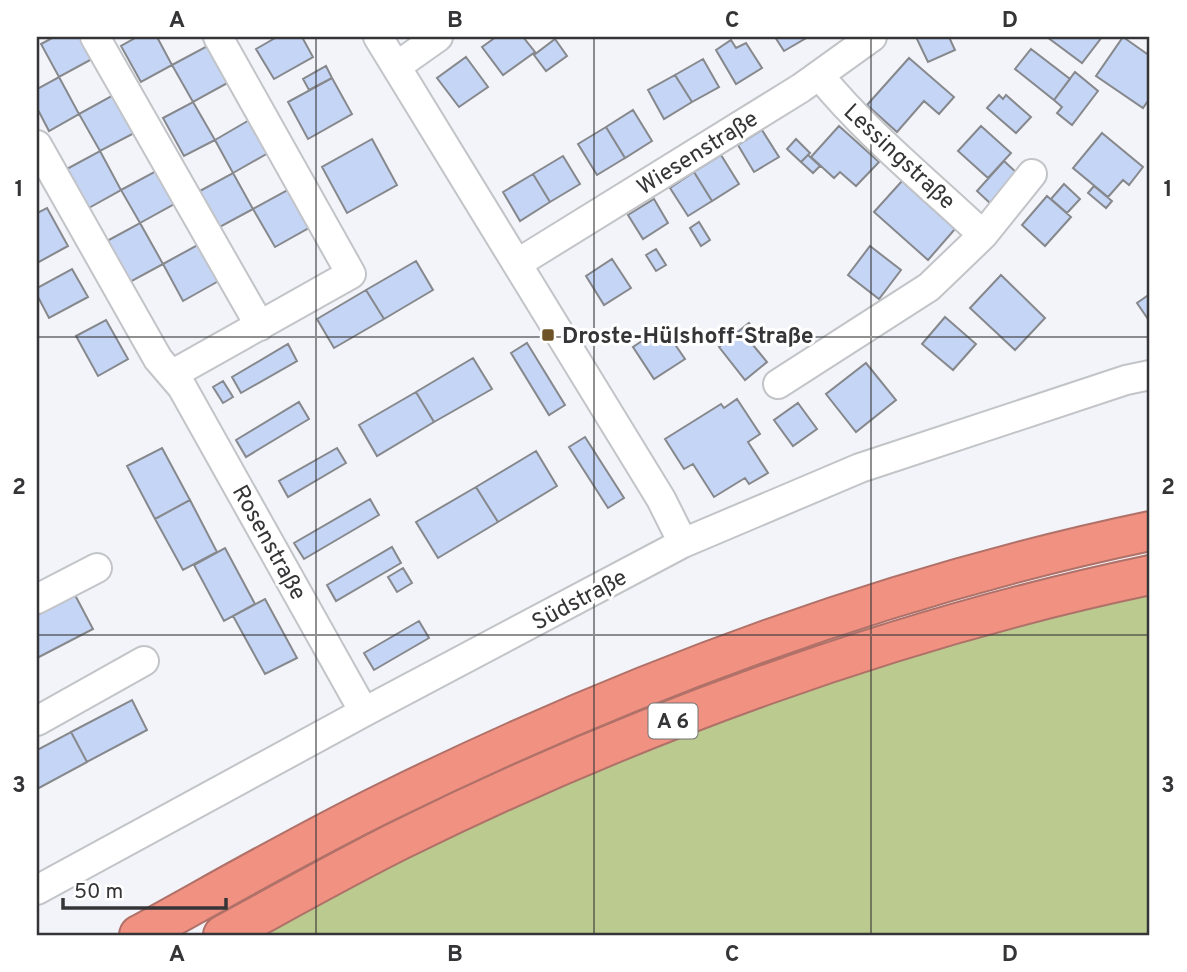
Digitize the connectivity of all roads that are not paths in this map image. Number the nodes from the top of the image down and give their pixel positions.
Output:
1 (95, 37) edge
2 (218, 37) edge
3 (378, 37) edge
4 (438, 37) edge
5 (872, 37) edge
6 (397, 66) junction
7 (818, 75) junction
8 (37, 145) edge
9 (1032, 174) dead end
10 (983, 235) junction
11 (518, 263) junction
12 (260, 326) junction
13 (173, 374) junction
14 (1150, 375) edge
15 (778, 384) dead end
16 (1150, 531) edge
17 (683, 543) junction
18 (97, 568) dead end
19 (1150, 575) edge
20 (37, 599) edge
21 (144, 661) dead end
22 (365, 712) junction
23 (37, 721) edge
24 (37, 890) edge
25 (139, 935) edge
26 (223, 935) edge

1 - 12 street
2 - 12 street
3 - 6 street
4 - 6 street
5 - 7 street, Wiesenstraße
6 - 11 street
7 - 10 street, Lessingstraße
7 - 11 street, Wiesenstraße
8 - 13 street, Rosenstraße
9 - 10 street
10 - 15 street
11 - 17 street
12 - 13 street
13 - 22 street, Rosenstraße
14 - 17 street, Südstraße
16 - 25 highway, A 6
17 - 22 street, Südstraße
18 - 20 street
19 - 26 highway, A 6
21 - 23 street
22 - 24 street, Südstraße

